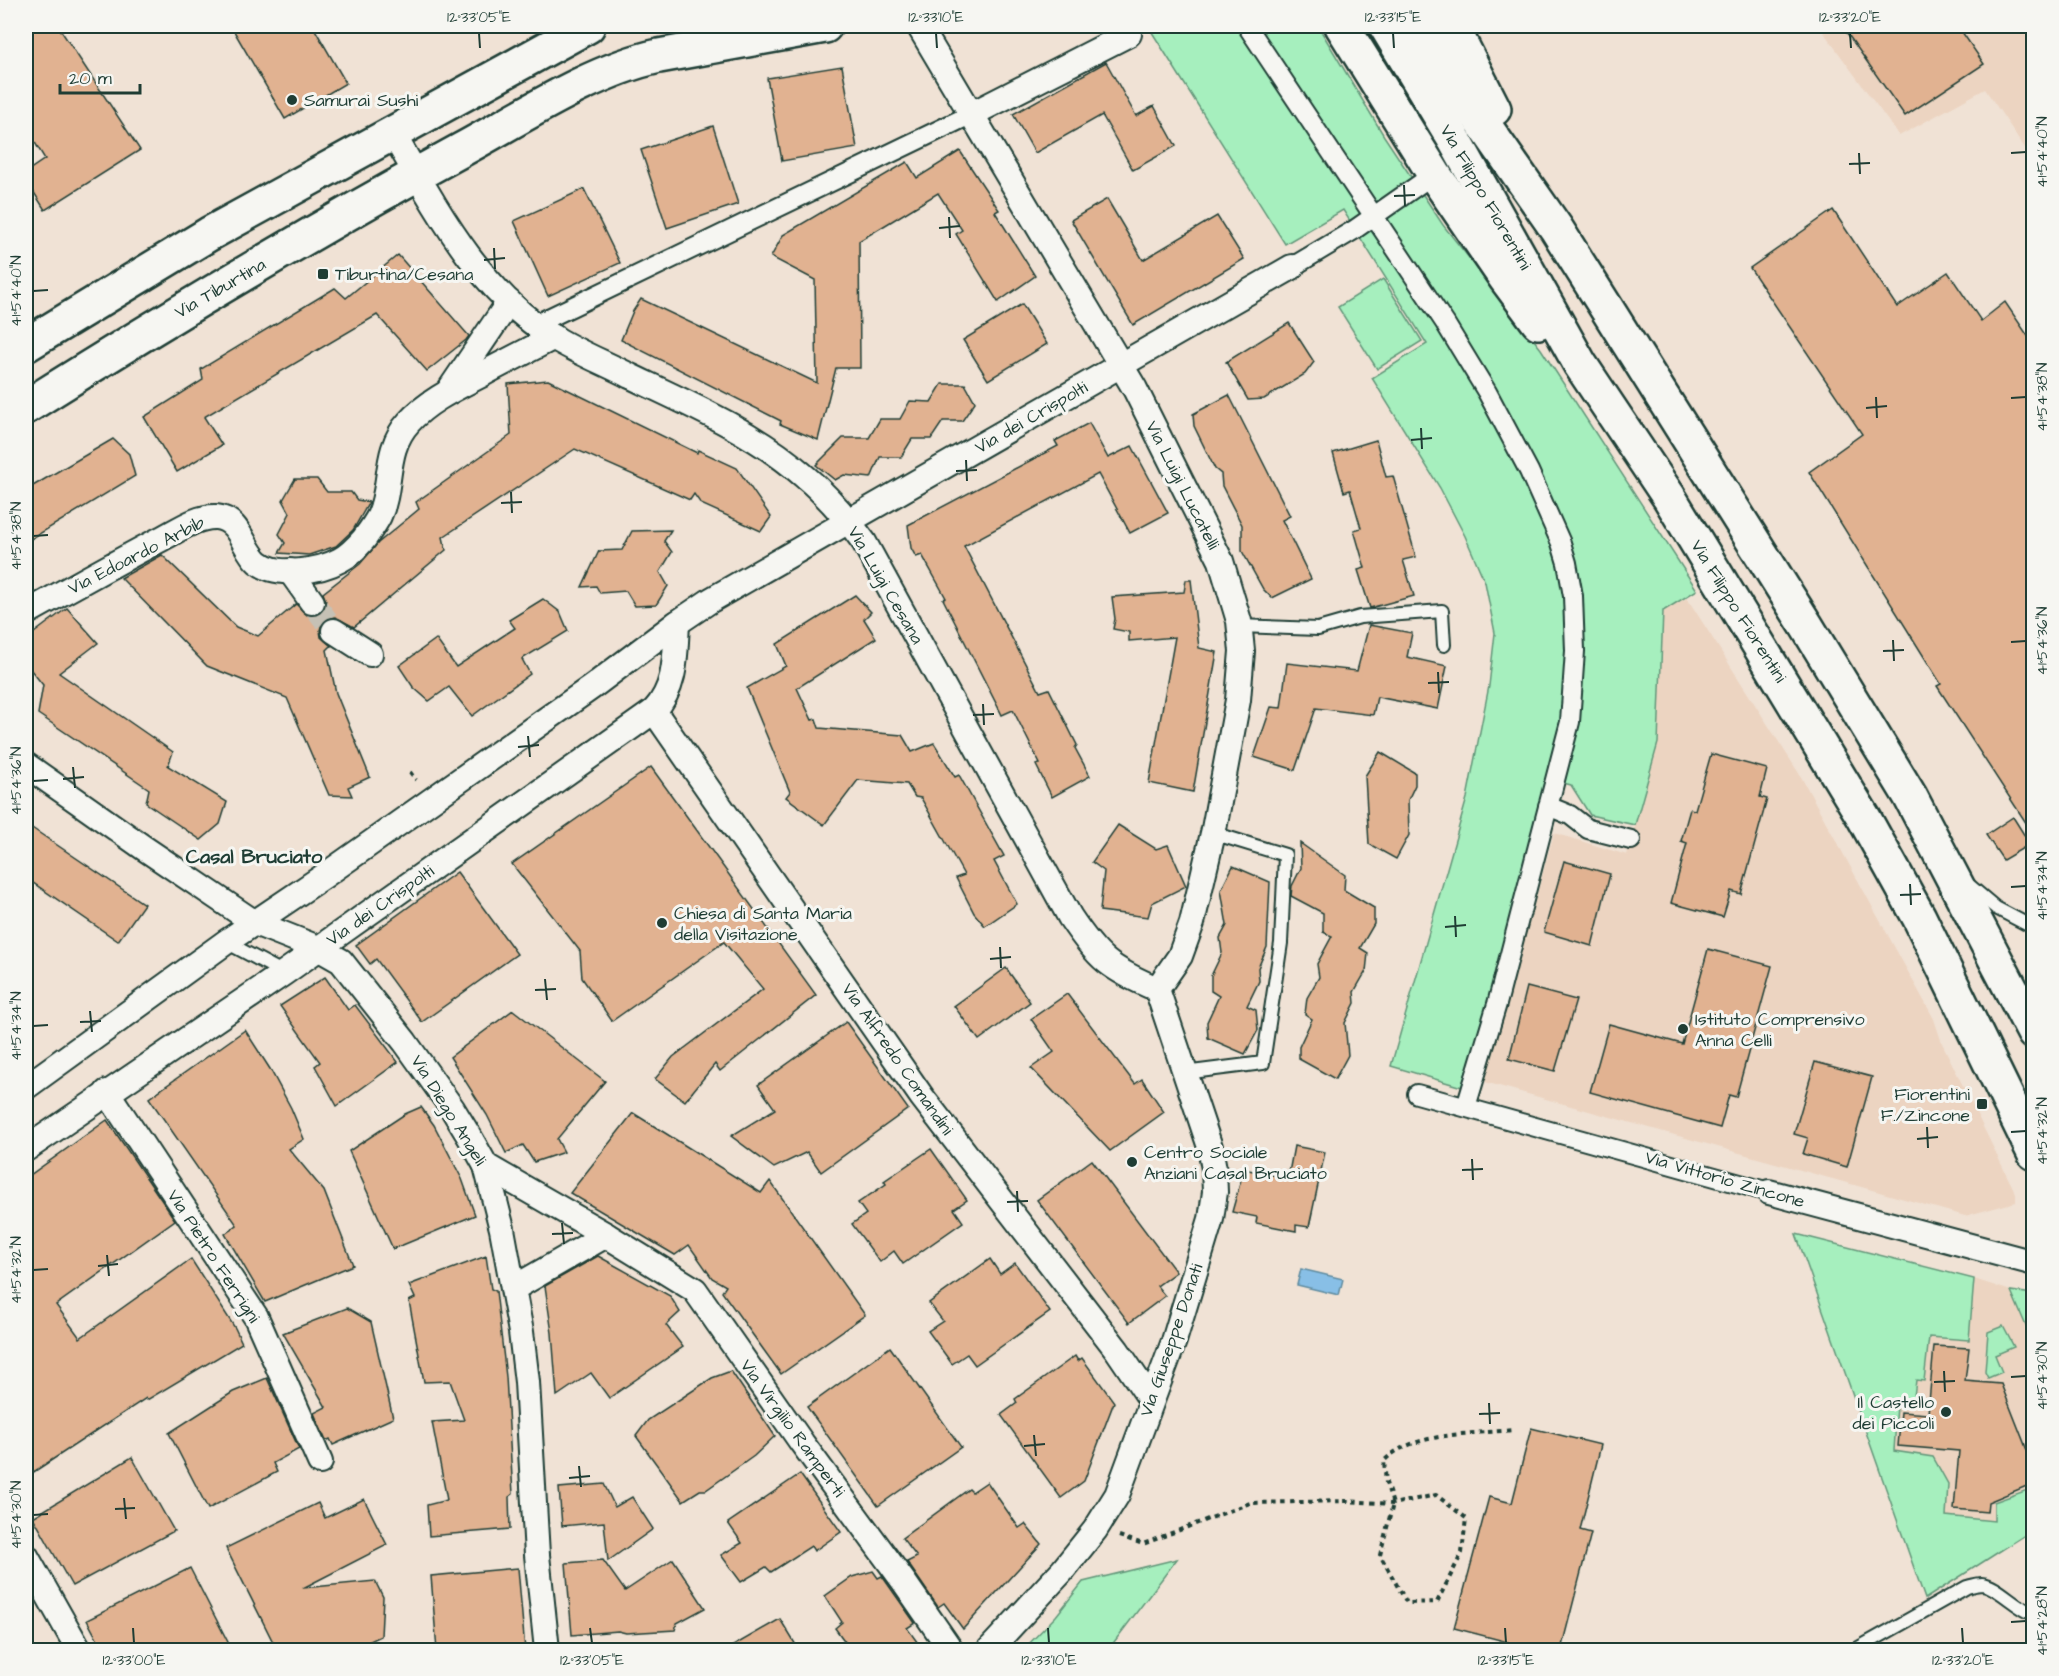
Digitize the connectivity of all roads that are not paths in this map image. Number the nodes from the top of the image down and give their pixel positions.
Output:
1 (588, 26) edge
2 (825, 26) edge
3 (919, 26) edge
4 (1247, 26) edge
5 (1341, 26) edge
6 (1386, 26) edge
7 (1420, 26) edge
8 (1455, 26) edge
9 (1129, 34) dead end
10 (1434, 78) junction
11 (972, 114) junction
12 (392, 132) junction
13 (417, 174) junction
14 (1434, 174) junction
15 (1372, 216) junction
16 (1556, 228) junction
17 (1292, 267) joint
18 (509, 302) junction
19 (545, 331) junction
20 (26, 345) edge
21 (1580, 364) junction
22 (1121, 365) junction
23 (449, 391) junction
24 (26, 407) edge
25 (849, 521) junction
26 (290, 571) junction
27 (312, 602) tunnel mouth
28 (26, 613) edge
29 (676, 622) junction
30 (1240, 626) junction
31 (334, 631) tunnel mouth
32 (1444, 645) dead end
33 (370, 654) dead end
34 (654, 711) junction
35 (26, 765) edge
36 (1548, 806) junction
37 (1226, 837) dead end
38 (1631, 840) dead end
39 (1949, 868) junction
40 (255, 922) junction
41 (2034, 928) edge
42 (226, 942) junction
43 (318, 948) junction
44 (284, 973) junction
45 (1157, 990) junction
46 (2034, 1033) edge
47 (1184, 1073) junction
48 (26, 1088) edge
49 (107, 1092) junction
50 (1417, 1094) dead end
51 (1466, 1107) junction
52 (26, 1149) edge
53 (2034, 1153) edge
54 (486, 1166) junction
55 (1770, 1192) joint
56 (606, 1235) junction
57 (2034, 1263) edge
58 (514, 1288) junction
59 (1151, 1400) junction
60 (320, 1462) dead end
61 (26, 1556) edge
62 (2034, 1614) edge
63 (79, 1650) edge
64 (547, 1650) edge
65 (951, 1650) edge
66 (989, 1650) edge
67 (1855, 1650) edge

1 - 12 main road
2 - 13 main road, Via Tiburtina
3 - 11 street, Via Luigi Lucatelli
4 - 15 street
5 - 14 main road
6 - 10 main road
7 - 10 main road
8 - 16 main road
9 - 11 street
10 - 16 main road, Via Filippo Fiorentini
10 - 21 main road, Via Filippo Fiorentini
11 - 19 street
11 - 22 street, Via Luigi Lucatelli
12 - 13 street
12 - 20 main road
13 - 18 street, Via Luigi Cesana
13 - 24 main road, Via Tiburtina
14 - 15 street, Via dei Crispolti
14 - 21 main road
15 - 17 street, Via dei Crispolti
15 - 36 street
16 - 39 main road, Via Filippo Fiorentini
17 - 22 street, Via dei Crispolti
18 - 19 street, Via Luigi Cesana
18 - 23 street, Via Edoardo Arbib
19 - 23 street, Via Edoardo Arbib
19 - 25 street, Via Luigi Cesana
21 - 53 main road, Via Filippo Fiorentini
22 - 25 street, Via dei Crispolti
22 - 30 street, Via Luigi Lucatelli
23 - 26 street, Via Edoardo Arbib
25 - 29 street, Via dei Crispolti
25 - 45 street, Via Luigi Cesana
26 - 27 street
26 - 28 street, Via Edoardo Arbib
29 - 34 street, Via dei Crispolti
29 - 40 street, Via dei Crispolti
30 - 32 lane
30 - 45 street, Via Luigi Lucatelli
31 - 33 street
34 - 43 street, Via dei Crispolti
34 - 59 street, Via Alfredo Comandini
35 - 40 street, Via Diego Angeli
36 - 38 street
36 - 51 street
37 - 47 lane
39 - 41 lane
39 - 46 main road, Via Filippo Fiorentini
40 - 42 street, Via dei Crispolti
40 - 43 street, Via Diego Angeli
42 - 44 lane
42 - 48 street, Via dei Crispolti
43 - 44 street, Via dei Crispolti
43 - 54 street, Via Diego Angeli
44 - 49 street, Via dei Crispolti
45 - 47 street, Via Giuseppe Donati
47 - 59 street, Via Giuseppe Donati
49 - 52 street, Via dei Crispolti
49 - 60 street, Via Pietro Ferrigni
50 - 51 street, Via Vittorio Zincone
51 - 55 street, Via Vittorio Zincone
54 - 56 street, Via Virgilio Ramperti
54 - 58 street, Via Diego Angeli
55 - 57 street, Via Vittorio Zincone
56 - 58 street
56 - 65 street, Via Virgilio Ramperti
58 - 64 street, Via Diego Angeli
59 - 66 street, Via Giuseppe Donati
61 - 63 street
62 - 67 lane

